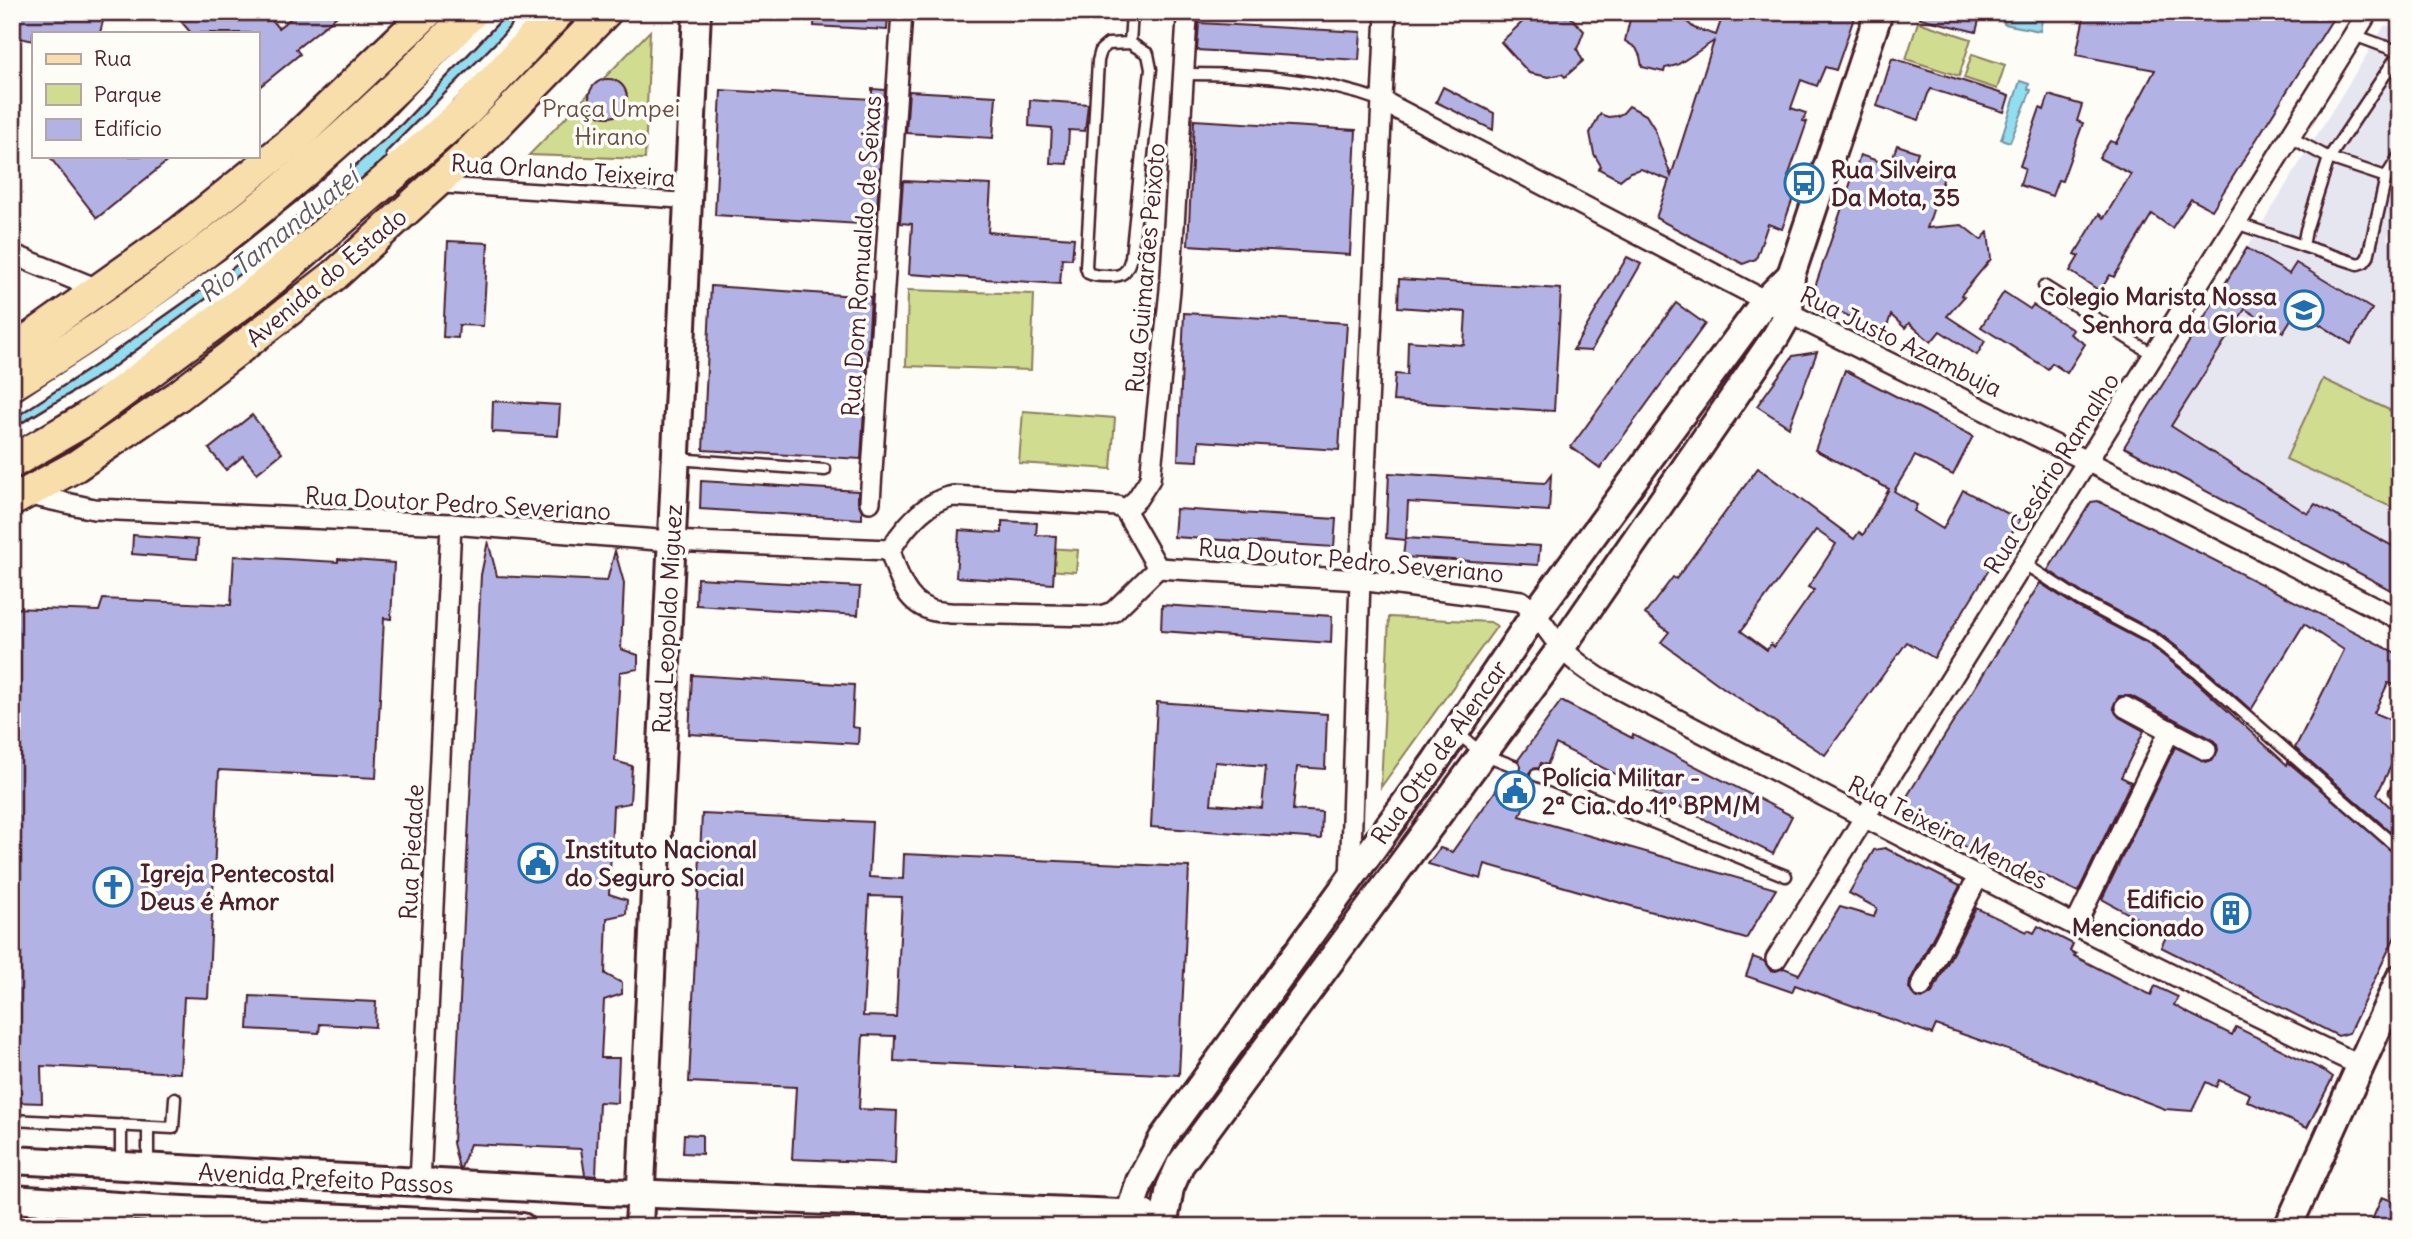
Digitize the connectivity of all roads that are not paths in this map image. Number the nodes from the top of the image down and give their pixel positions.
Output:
1 (428, 12) edge
2 (472, 12) edge
3 (500, 12) edge
4 (530, 12) edge
5 (558, 12) edge
6 (606, 12) edge
7 (697, 12) edge
8 (902, 12) edge
9 (1132, 12) edge
10 (1386, 12) edge
11 (1879, 12) edge
12 (2368, 12) edge
13 (1187, 19) dead end
14 (2354, 35) junction
15 (1130, 43) junction
16 (2400, 52) edge
17 (1184, 74) junction
18 (1382, 101) junction
19 (2290, 136) junction
20 (2400, 155) edge
21 (2329, 158) junction
22 (381, 165) dead end
23 (2386, 177) junction
24 (434, 185) junction
25 (688, 201) junction
26 (2236, 223) junction
27 (292, 243) dead end
28 (2303, 246) junction
29 (12, 254) edge
30 (1791, 275) junction
31 (2044, 286) dead end
32 (100, 290) junction
33 (1765, 301) junction
34 (1789, 313) junction
35 (12, 351) edge
36 (2154, 355) junction
37 (12, 384) edge
38 (12, 412) edge
39 (12, 436) edge
40 (675, 458) junction
41 (2088, 461) junction
42 (12, 462) edge
43 (825, 470) dead end
44 (19, 498) edge
45 (870, 502) dead end
46 (1125, 510) junction
47 (451, 524) junction
48 (671, 541) junction
49 (890, 550) junction
50 (2023, 564) junction
51 (1158, 568) junction
52 (1360, 580) junction
53 (1535, 614) junction
54 (2400, 620) edge
55 (1562, 648) junction
56 (2125, 707) dead end
57 (2170, 730) junction
58 (1455, 732) junction
59 (2206, 750) dead end
60 (1483, 754) junction
61 (1514, 766) dead end
62 (1536, 775) dead end
63 (1865, 817) junction
64 (2400, 850) edge
65 (1979, 875) junction
66 (1786, 876) dead end
67 (1350, 880) junction
68 (2076, 924) junction
69 (1776, 959) dead end
70 (2400, 978) edge
71 (1921, 986) dead end
72 (2359, 1065) junction
73 (175, 1098) dead end
74 (12, 1120) edge
75 (121, 1125) junction
76 (148, 1127) junction
77 (12, 1160) edge
78 (121, 1167) junction
79 (148, 1168) junction
80 (420, 1183) junction
81 (640, 1193) junction
82 (12, 1199) edge
83 (1127, 1219) edge
84 (1163, 1222) edge
85 (522, 1227) edge
86 (639, 1227) edge
87 (2288, 1227) edge

1 - 32 main road
2 - 37 highway
3 - 38 lane
4 - 22 lane
5 - 42 highway, Avenida do Estado
6 - 24 main road, Avenida do Estado
7 - 25 main road, Rua Leopoldo Miguez
8 - 45 street, Rua Dom Romualdo de Seixas
9 - 15 lane
10 - 18 street
11 - 30 main road
12 - 14 street, Rua Cesário Ramalho
13 - 17 street, Rua Guimarães Peixoto
14 - 16 lane
14 - 19 street, Rua Cesário Ramalho
15 - 15 lane
16 - 21 lane
17 - 18 lane
17 - 46 street, Rua Guimarães Peixoto
18 - 33 street, Rua Justo Azambuja
18 - 52 street
19 - 21 lane
19 - 26 street, Rua Cesário Ramalho
20 - 23 lane
21 - 23 lane
21 - 28 lane
23 - 28 lane
24 - 25 street, Rua Orlando Teixeira
24 - 44 main road, Avenida do Estado
25 - 40 main road, Rua Leopoldo Miguez
26 - 28 lane
26 - 36 street, Rua Cesário Ramalho
27 - 39 lane
29 - 32 street
30 - 33 main road, Rua Otto de Alencar
30 - 34 main road
31 - 36 lane
32 - 35 main road
33 - 34 street, Rua Justo Azambuja
33 - 53 main road, Rua Otto de Alencar
34 - 41 street, Rua Justo Azambuja
34 - 55 main road, Rua Otto de Alencar
36 - 41 street, Rua Cesário Ramalho
40 - 43 lane
40 - 48 main road, Rua Leopoldo Miguez
41 - 50 street, Rua Cesário Ramalho
41 - 54 street, Rua Justo Azambuja
44 - 47 street, Rua Doutor Pedro Severiano
46 - 49 street
46 - 51 street
47 - 48 street, Rua Doutor Pedro Severiano
47 - 80 street, Rua Piedade
48 - 49 street, Rua Doutor Pedro Severiano
48 - 81 main road, Rua Leopoldo Miguez
49 - 51 street
50 - 63 street, Rua Cesário Ramalho
50 - 64 lane
51 - 52 street, Rua Doutor Pedro Severiano
52 - 53 street, Rua Doutor Pedro Severiano
52 - 67 street
53 - 55 street, Rua Teixeira Mendes
53 - 58 main road, Rua Otto de Alencar
55 - 60 main road, Rua Otto de Alencar
55 - 63 street, Rua Teixeira Mendes
56 - 57 street
57 - 59 street
57 - 68 street
58 - 60 lane
58 - 67 main road, Rua Otto de Alencar
60 - 61 lane
60 - 84 main road, Rua Otto de Alencar
62 - 66 lane
63 - 65 street, Rua Teixeira Mendes
63 - 69 street, Rua Cesário Ramalho
65 - 68 street, Rua Teixeira Mendes
65 - 71 street
67 - 83 main road, Rua Otto de Alencar
68 - 72 street, Rua Teixeira Mendes
70 - 72 main road
72 - 87 main road
73 - 76 lane
74 - 75 lane
75 - 76 lane
75 - 78 lane
76 - 79 lane
77 - 78 main road, Avenida Prefeito Passos
78 - 79 main road, Avenida Prefeito Passos
79 - 80 main road, Avenida Prefeito Passos
80 - 81 main road, Avenida Prefeito Passos
81 - 83 main road, Avenida Prefeito Passos
81 - 86 main road, Rua Leopoldo Miguez
82 - 85 main road, Avenida Prefeito Passos
83 - 84 main road, Avenida Prefeito Passos

